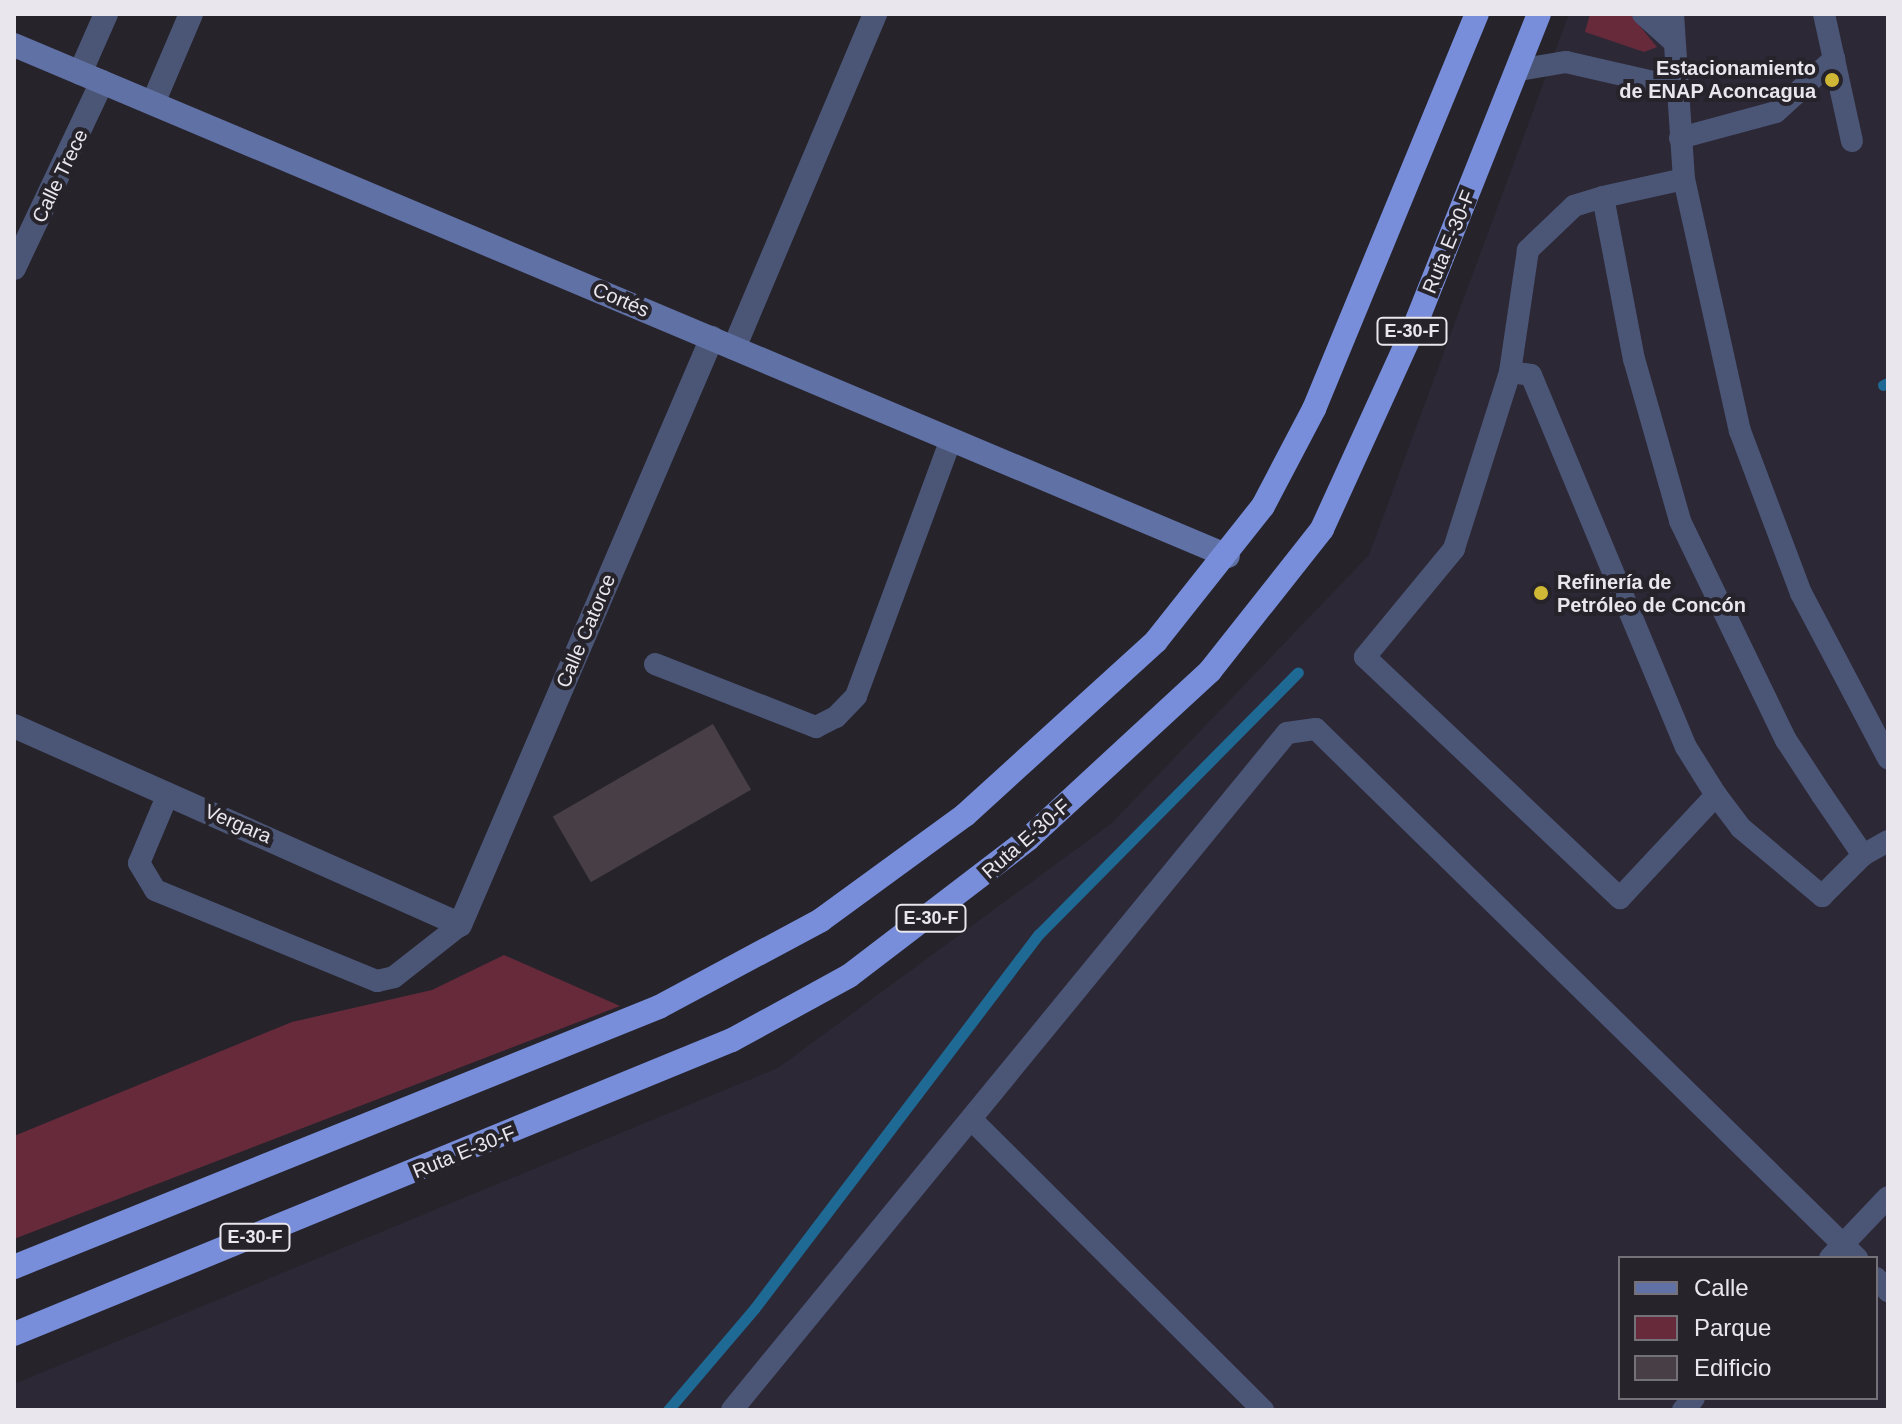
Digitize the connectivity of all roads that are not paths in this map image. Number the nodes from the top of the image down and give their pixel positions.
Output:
1 (106, 14) edge
2 (191, 14) edge
3 (875, 14) edge
4 (1477, 14) edge
5 (1539, 14) edge
6 (1643, 14) edge
7 (1673, 14) edge
8 (1824, 14) edge
9 (1673, 41) junction
10 (14, 45) edge
11 (1834, 59) junction
12 (1518, 70) junction
13 (91, 77) junction
14 (1675, 87) junction
15 (153, 103) junction
16 (1680, 138) junction
17 (1852, 141) dead end
18 (1684, 179) junction
19 (1603, 197) junction
20 (14, 268) edge
21 (723, 343) junction
22 (1510, 372) junction
23 (951, 439) junction
24 (1228, 556) junction
25 (655, 664) dead end
26 (14, 726) edge
27 (1888, 758) edge
28 (168, 794) junction
29 (1716, 795) junction
30 (1888, 841) edge
31 (1863, 855) junction
32 (460, 925) junction
33 (974, 1122) junction
34 (1888, 1197) edge
35 (1844, 1253) edge
36 (14, 1267) edge
37 (14, 1334) edge
38 (732, 1410) edge
39 (1263, 1410) edge

1 - 13 street, Calle Trece
2 - 15 street
3 - 21 street, Calle Catorce
4 - 24 highway, E-30-F
5 - 12 highway, Ruta E-30-F / E-30-F
6 - 9 lane
7 - 9 lane
8 - 11 lane
9 - 14 lane
10 - 13 main road, Cortés
11 - 16 lane
11 - 17 lane
12 - 14 lane
12 - 37 highway, Ruta E-30-F / E-30-F
13 - 15 main road, Cortés
13 - 20 street, Calle Trece
14 - 16 lane
15 - 21 main road, Cortés
16 - 18 lane
18 - 19 lane
18 - 27 lane
19 - 22 lane
19 - 31 lane
21 - 23 main road, Cortés
21 - 32 street, Calle Catorce
22 - 29 lane
22 - 29 lane
23 - 24 main road, Cortés
23 - 25 lane
24 - 36 highway, E-30-F
26 - 28 street, Vergara
28 - 32 street, Vergara
28 - 32 lane
29 - 31 lane
30 - 31 lane
33 - 35 lane
33 - 38 lane
33 - 39 lane
34 - 35 lane

